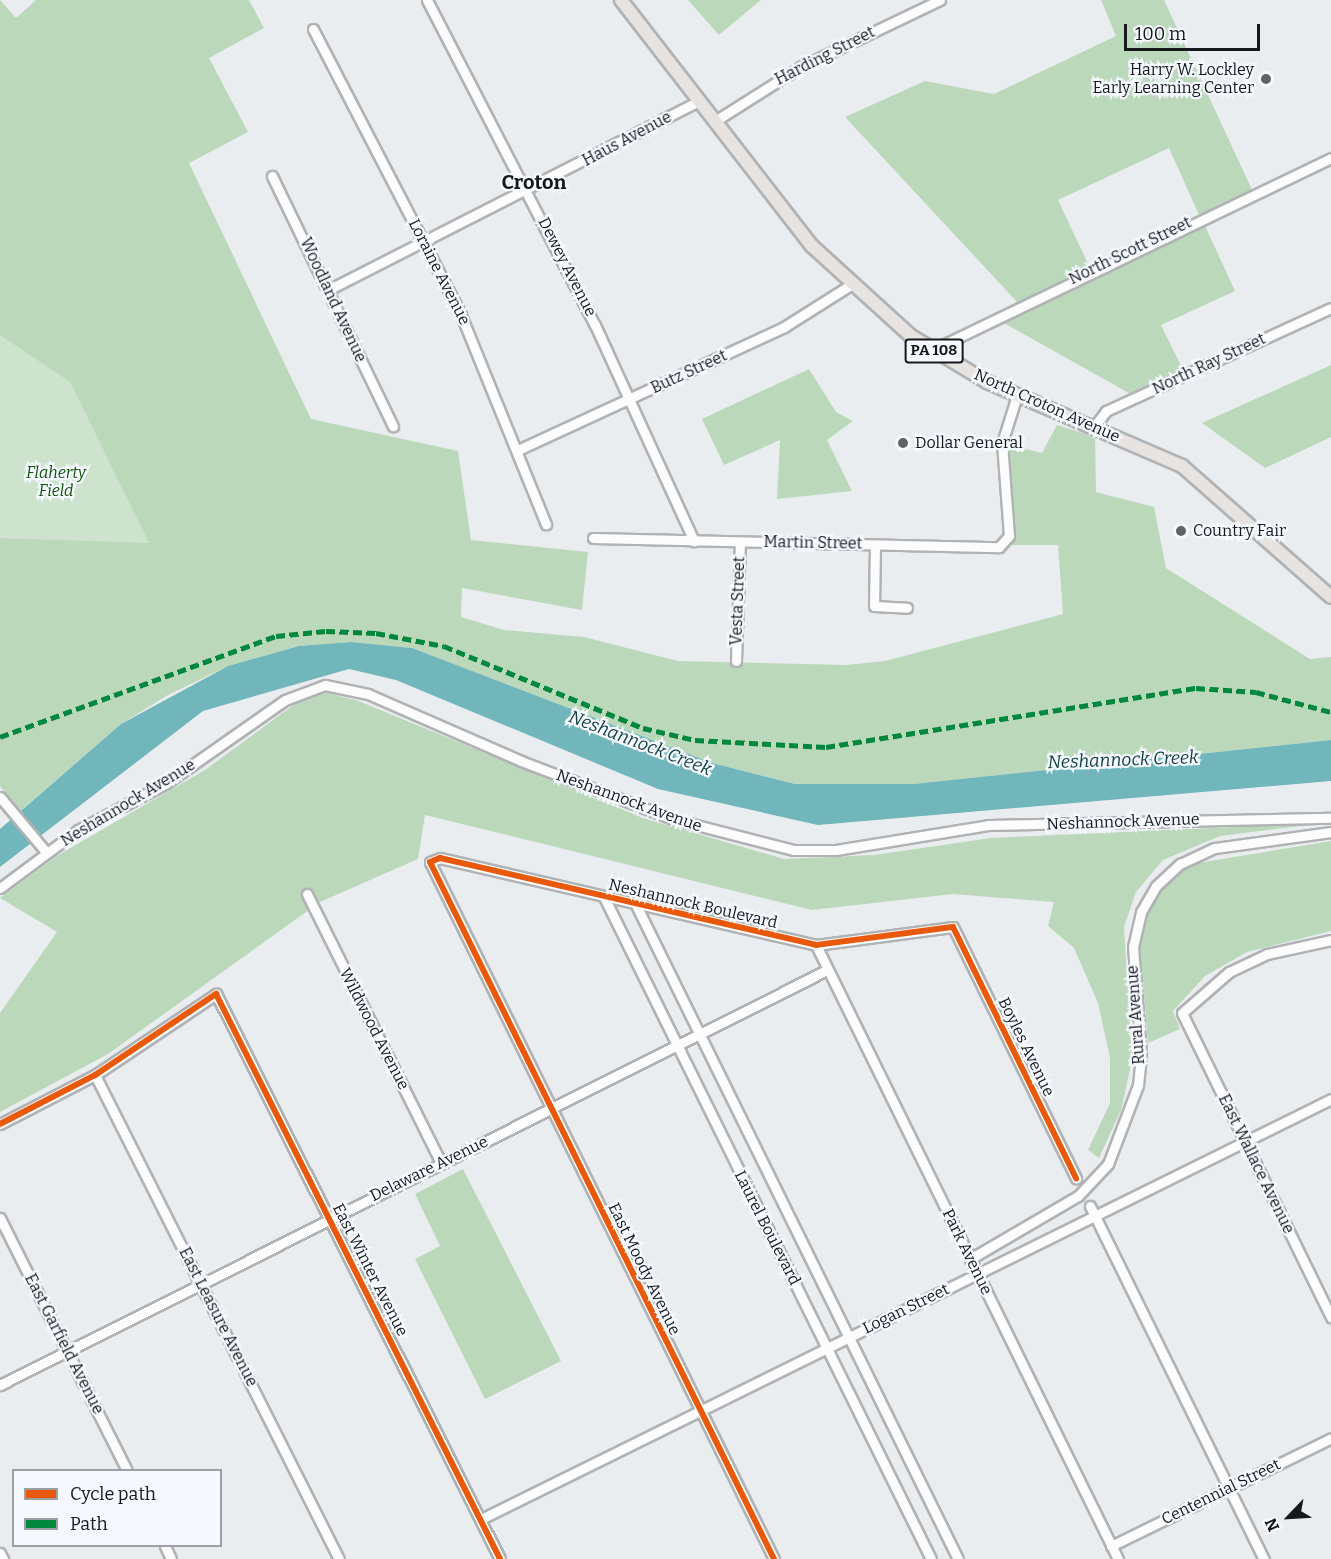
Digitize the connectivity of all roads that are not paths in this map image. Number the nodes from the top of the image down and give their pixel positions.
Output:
1 (427, 0) edge
2 (621, 0) edge
3 (940, 0) edge
4 (313, 29) dead end
5 (699, 101) junction
6 (715, 121) junction
7 (1331, 158) edge
8 (272, 176) dead end
9 (528, 191) junction
10 (424, 243) junction
11 (852, 284) junction
12 (328, 290) junction
13 (1331, 308) edge
14 (932, 350) junction
15 (1017, 395) junction
16 (629, 400) junction
17 (393, 426) dead end
18 (1094, 427) junction
19 (520, 449) junction
20 (546, 524) dead end
21 (593, 538) dead end
22 (694, 541) junction
23 (740, 542) junction
24 (875, 544) junction
25 (1331, 597) edge
26 (907, 608) dead end
27 (736, 661) dead end
28 (0, 797) edge
29 (1331, 818) edge
30 (1331, 832) edge
31 (44, 850) junction
32 (430, 862) joint
33 (0, 888) edge
34 (307, 894) dead end
35 (604, 897) junction
36 (636, 904) junction
37 (953, 927) joint
38 (1331, 940) edge
39 (816, 945) junction
40 (827, 970) junction
41 (698, 1034) junction
42 (677, 1044) junction
43 (95, 1075) junction
44 (1331, 1099) edge
45 (549, 1109) junction
46 (0, 1124) edge
47 (1245, 1142) junction
48 (441, 1163) junction
49 (1076, 1178) dead end
50 (1090, 1206) dead end
51 (1095, 1216) junction
52 (0, 1218) edge
53 (329, 1219) junction
54 (970, 1259) junction
55 (977, 1274) junction
56 (201, 1283) junction
57 (1331, 1317) edge
58 (848, 1337) junction
59 (827, 1348) junction
60 (66, 1352) junction
61 (0, 1385) edge
62 (699, 1411) junction
63 (1331, 1438) edge
64 (126, 1469) edge
65 (1229, 1488) junction
66 (481, 1519) junction
67 (1111, 1546) junction
68 (0, 1553) edge
69 (3, 1559) edge
70 (339, 1559) edge
71 (500, 1559) edge
72 (774, 1559) edge
73 (931, 1559) edge
74 (958, 1559) edge
75 (1118, 1559) edge
76 (1264, 1559) edge

1 - 9 street, Dewey Avenue
2 - 5 main road, North Croton Avenue / PA 108
3 - 6 street, Harding Street
4 - 10 street, Loraine Avenue
5 - 6 main road, North Croton Avenue / PA 108
5 - 9 street, Haus Avenue
6 - 11 main road, North Croton Avenue / PA 108
7 - 14 street, North Scott Street
8 - 12 street, Woodland Avenue
9 - 10 street, Haus Avenue
9 - 16 street, Dewey Avenue
10 - 12 street, Haus Avenue
10 - 19 street, Loraine Avenue
11 - 14 main road, North Croton Avenue / PA 108
11 - 16 street, Butz Street
12 - 17 street, Woodland Avenue
13 - 18 street, North Ray Street
14 - 15 main road, North Croton Avenue / PA 108
15 - 18 main road, North Croton Avenue / PA 108
15 - 24 street, Martin Street
16 - 19 street, Butz Street
16 - 22 street, Dewey Avenue
18 - 25 main road, North Croton Avenue / PA 108
19 - 20 street, Loraine Avenue
21 - 22 street, Martin Street
22 - 23 street, Martin Street
23 - 24 street, Martin Street
23 - 27 street, Vesta Street
24 - 26 street
28 - 31 street
29 - 31 street, Neshannock Avenue
30 - 54 street, Rural Avenue
31 - 33 street, Neshannock Avenue
32 - 35 street, Neshannock Boulevard
32 - 45 street, East Moody Avenue
34 - 48 street, Wildwood Avenue
35 - 36 street, Neshannock Boulevard
35 - 42 street, Laurel Boulevard
36 - 39 street, Neshannock Boulevard
36 - 41 street, Laurel Boulevard
37 - 39 street, Neshannock Boulevard
37 - 49 street, Boyles Avenue
38 - 47 street, East Wallace Avenue
39 - 40 street, Park Avenue
40 - 41 street, Delaware Avenue
40 - 54 street, Park Avenue
41 - 42 street, Delaware Avenue
41 - 58 street, Laurel Boulevard
42 - 45 street, Delaware Avenue
42 - 59 street, Laurel Boulevard
43 - 46 street
43 - 53 street, East Winter Avenue
43 - 56 street, East Leasure Avenue
44 - 47 street, Logan Street
45 - 48 street, Delaware Avenue
45 - 62 street, East Moody Avenue
47 - 51 street, Logan Street
47 - 57 street, East Wallace Avenue
48 - 53 street, Delaware Avenue
50 - 51 street
51 - 55 street, Logan Street
51 - 65 street
52 - 60 street, East Garfield Avenue
53 - 56 street, Delaware Avenue
53 - 66 street, East Winter Avenue
54 - 55 street, Park Avenue
55 - 58 street, Logan Street
55 - 67 street, Park Avenue
56 - 60 street, Delaware Avenue
56 - 70 street, East Leasure Avenue
58 - 59 street, Logan Street
58 - 74 street, Laurel Boulevard
59 - 62 street, Logan Street
59 - 73 street, Laurel Boulevard
60 - 61 street, Delaware Avenue
60 - 64 street, East Garfield Avenue
62 - 66 street, Logan Street
62 - 72 street, East Moody Avenue
63 - 65 street, Centennial Street
65 - 67 street, Centennial Street
65 - 76 street
66 - 71 street, East Winter Avenue
67 - 75 street, Park Avenue
68 - 69 street

